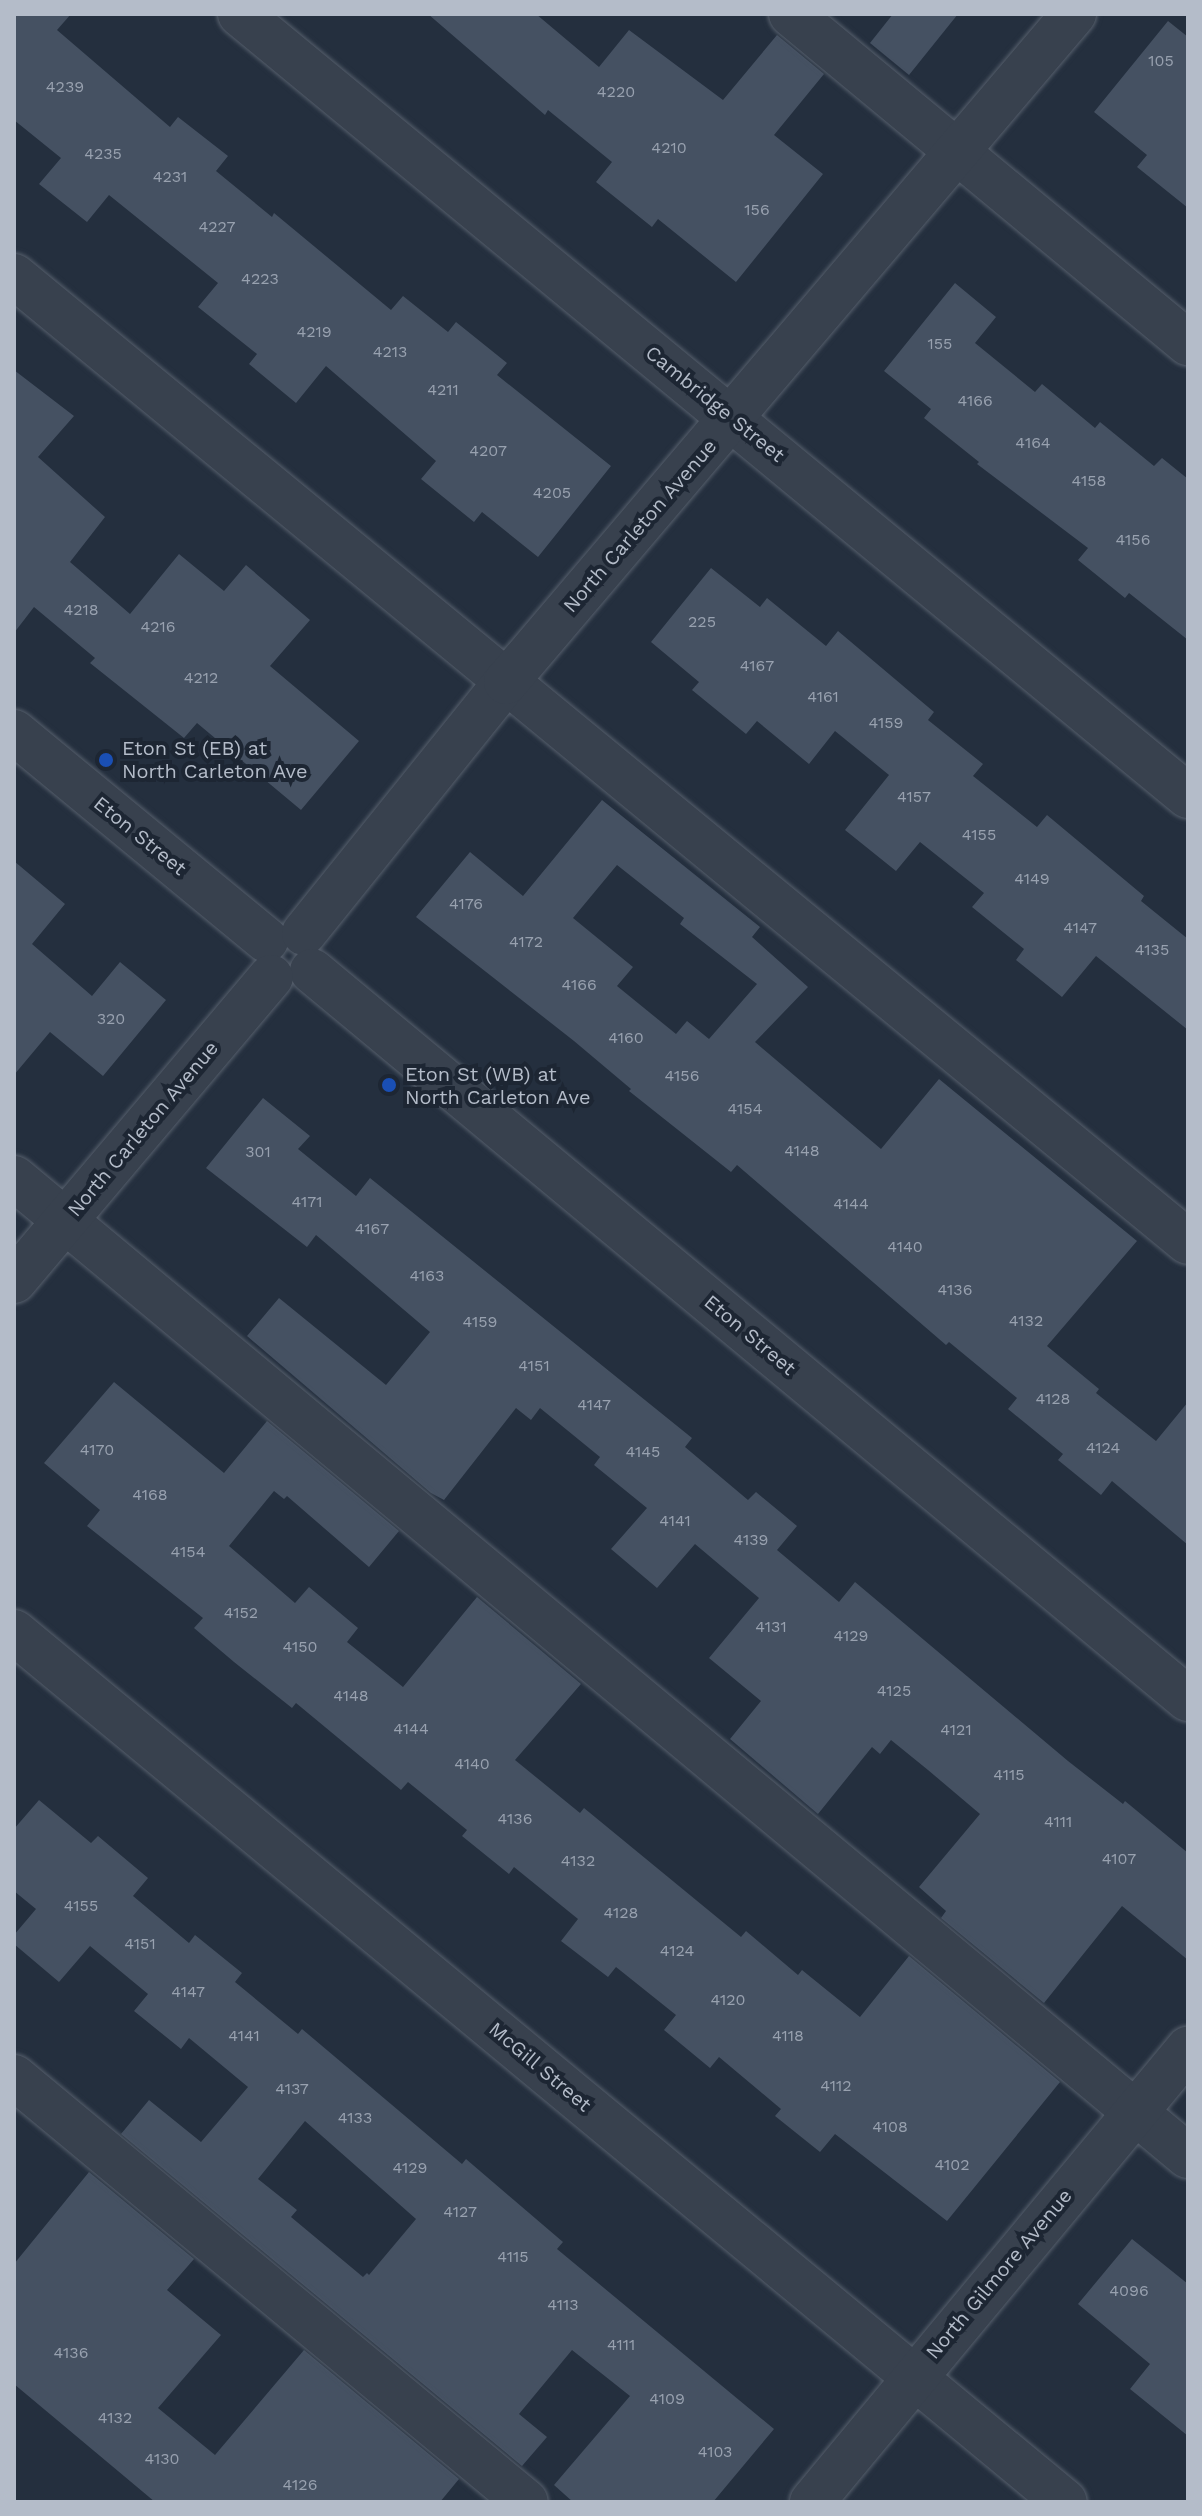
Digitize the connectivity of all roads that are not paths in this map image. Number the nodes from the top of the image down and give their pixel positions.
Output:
1 (240, 14) edge
2 (791, 14) edge
3 (1074, 14) edge
4 (956, 151) junction
5 (14, 276) edge
6 (1188, 343) edge
7 (732, 418) junction
8 (506, 682) junction
9 (14, 732) edge
10 (1188, 796) edge
11 (288, 955) junction
12 (14, 1178) edge
13 (65, 1220) junction
14 (1188, 1242) edge
15 (14, 1281) edge
16 (14, 1632) edge
17 (1188, 1699) edge
18 (1188, 2049) edge
19 (14, 2077) edge
20 (1135, 2111) junction
21 (1188, 2156) edge
22 (914, 2376) junction
23 (526, 2502) edge
24 (812, 2502) edge
25 (1065, 2502) edge

1 - 7 street, Cambridge Street
2 - 4 street
3 - 4 street, North Carleton Avenue
4 - 6 street
4 - 7 street, North Carleton Avenue
5 - 8 street
7 - 8 street, North Carleton Avenue
7 - 10 street, Cambridge Street
8 - 11 street, North Carleton Avenue
8 - 14 street
9 - 11 street, Eton Street
11 - 13 street, North Carleton Avenue
11 - 17 street, Eton Street
12 - 13 street
13 - 15 street, North Carleton Avenue
13 - 20 street
16 - 22 street, McGill Street
18 - 20 street, North Gilmore Avenue
19 - 23 street
20 - 21 street
20 - 22 street, North Gilmore Avenue
22 - 24 street, North Gilmore Avenue
22 - 25 street, McGill Street

